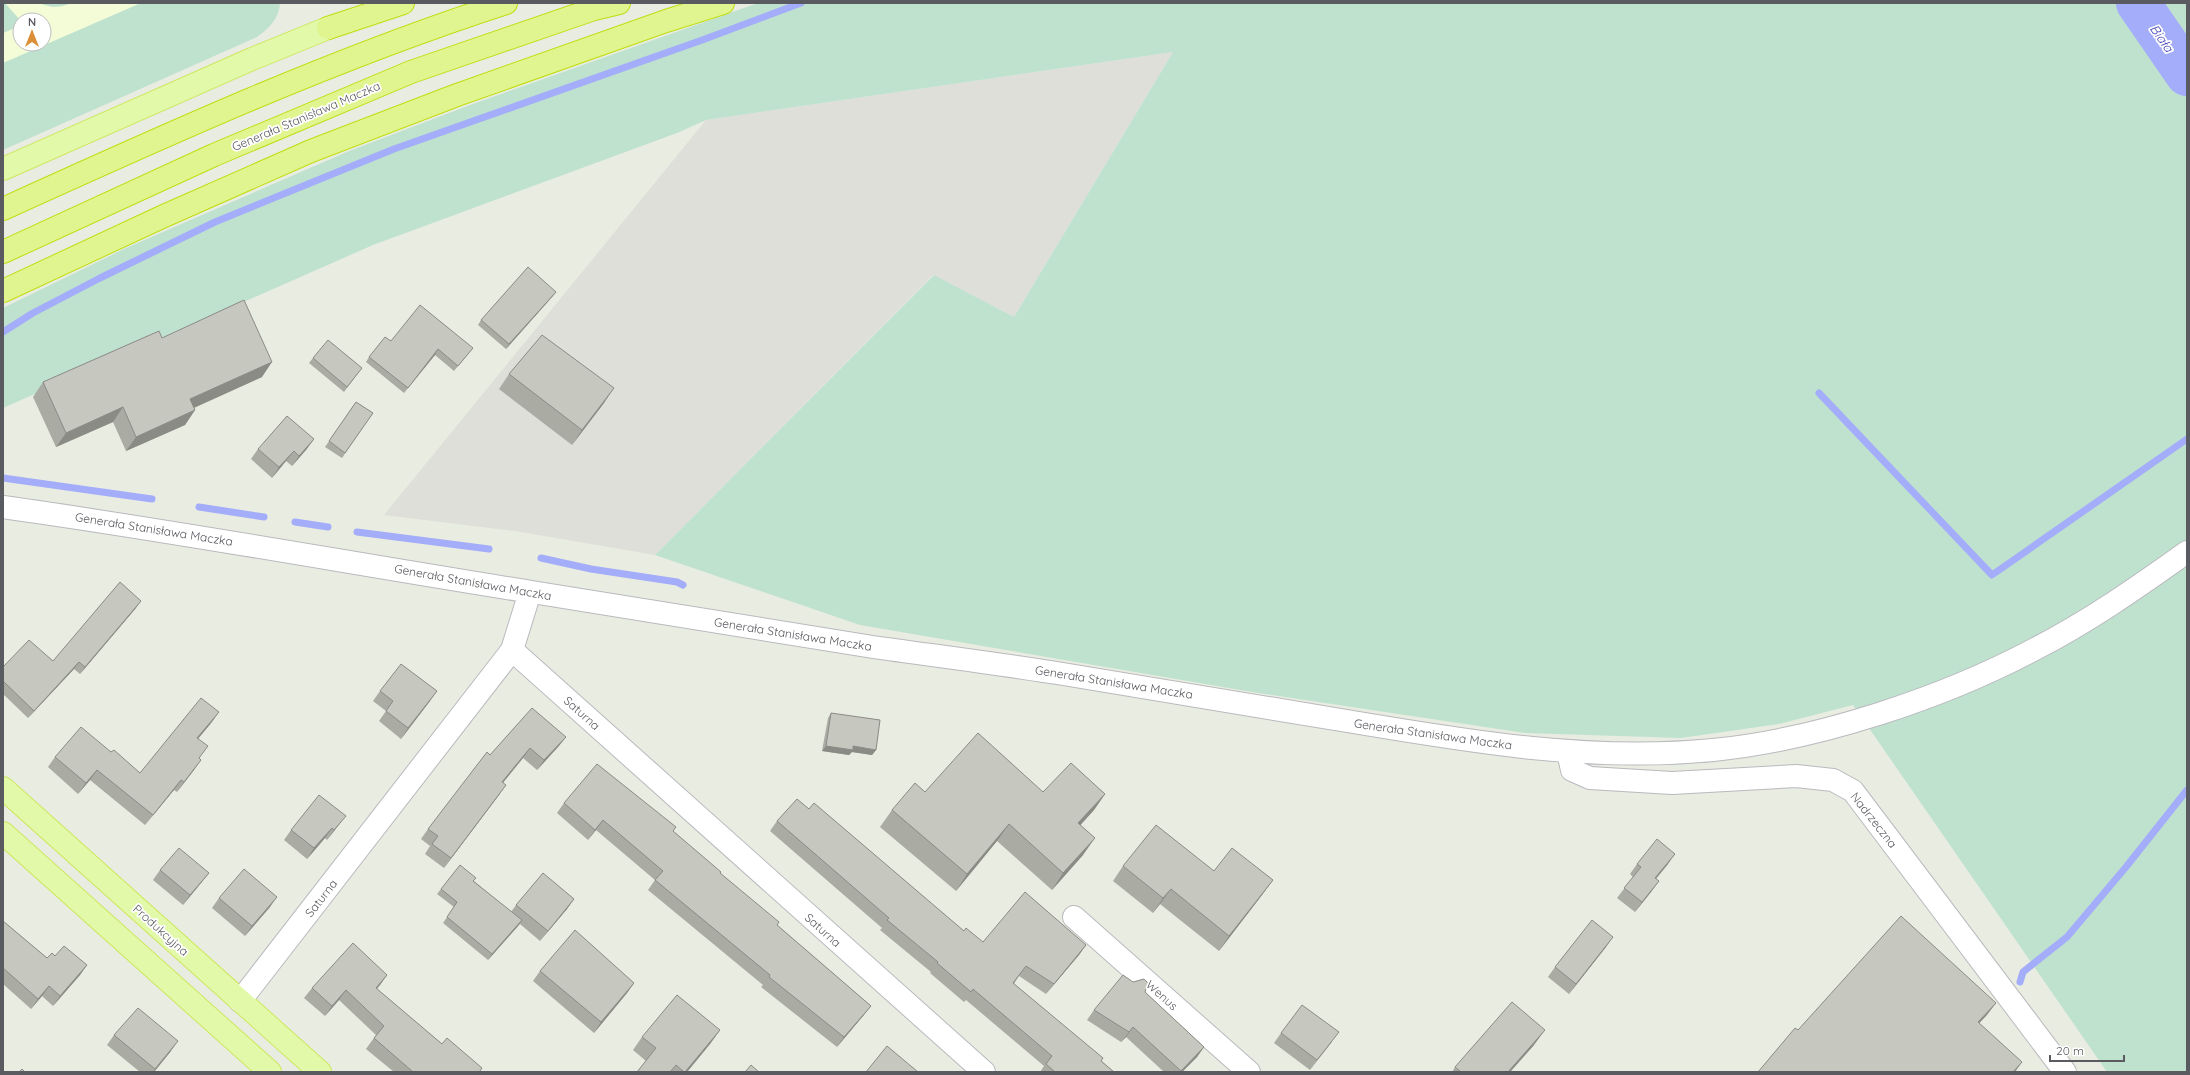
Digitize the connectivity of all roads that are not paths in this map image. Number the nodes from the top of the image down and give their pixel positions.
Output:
1 (403, 3) edge
2 (506, 3) edge
3 (619, 3) edge
4 (723, 3) edge
5 (328, 28) joint
6 (3, 169) edge
7 (3, 209) edge
8 (3, 252) edge
9 (3, 291) edge
10 (3, 507) edge
11 (2187, 552) edge
12 (530, 592) junction
13 (512, 650) junction
14 (1568, 752) junction
15 (3, 788) edge
16 (3, 833) edge
17 (52, 833) junction
18 (29, 857) junction
19 (1074, 917) dead end
20 (240, 1001) junction
21 (270, 1072) edge
22 (320, 1072) edge
23 (984, 1072) edge
24 (1249, 1072) edge
25 (2065, 1072) edge

1 - 5 highway
2 - 7 highway
3 - 8 highway, Generała Stanisława Maczka
4 - 9 highway
5 - 6 main road
10 - 12 street, Generała Stanisława Maczka
11 - 14 street, Generała Stanisława Maczka
12 - 13 street
12 - 14 street, Generała Stanisława Maczka
13 - 20 street, Saturna
13 - 23 street, Saturna
14 - 25 street, Nadrzeczna
15 - 17 main road, Produkcyjna
16 - 18 main road
17 - 18 main road
17 - 20 main road, Produkcyjna
18 - 21 main road
19 - 24 street, Wenus
20 - 22 main road, Produkcyjna

